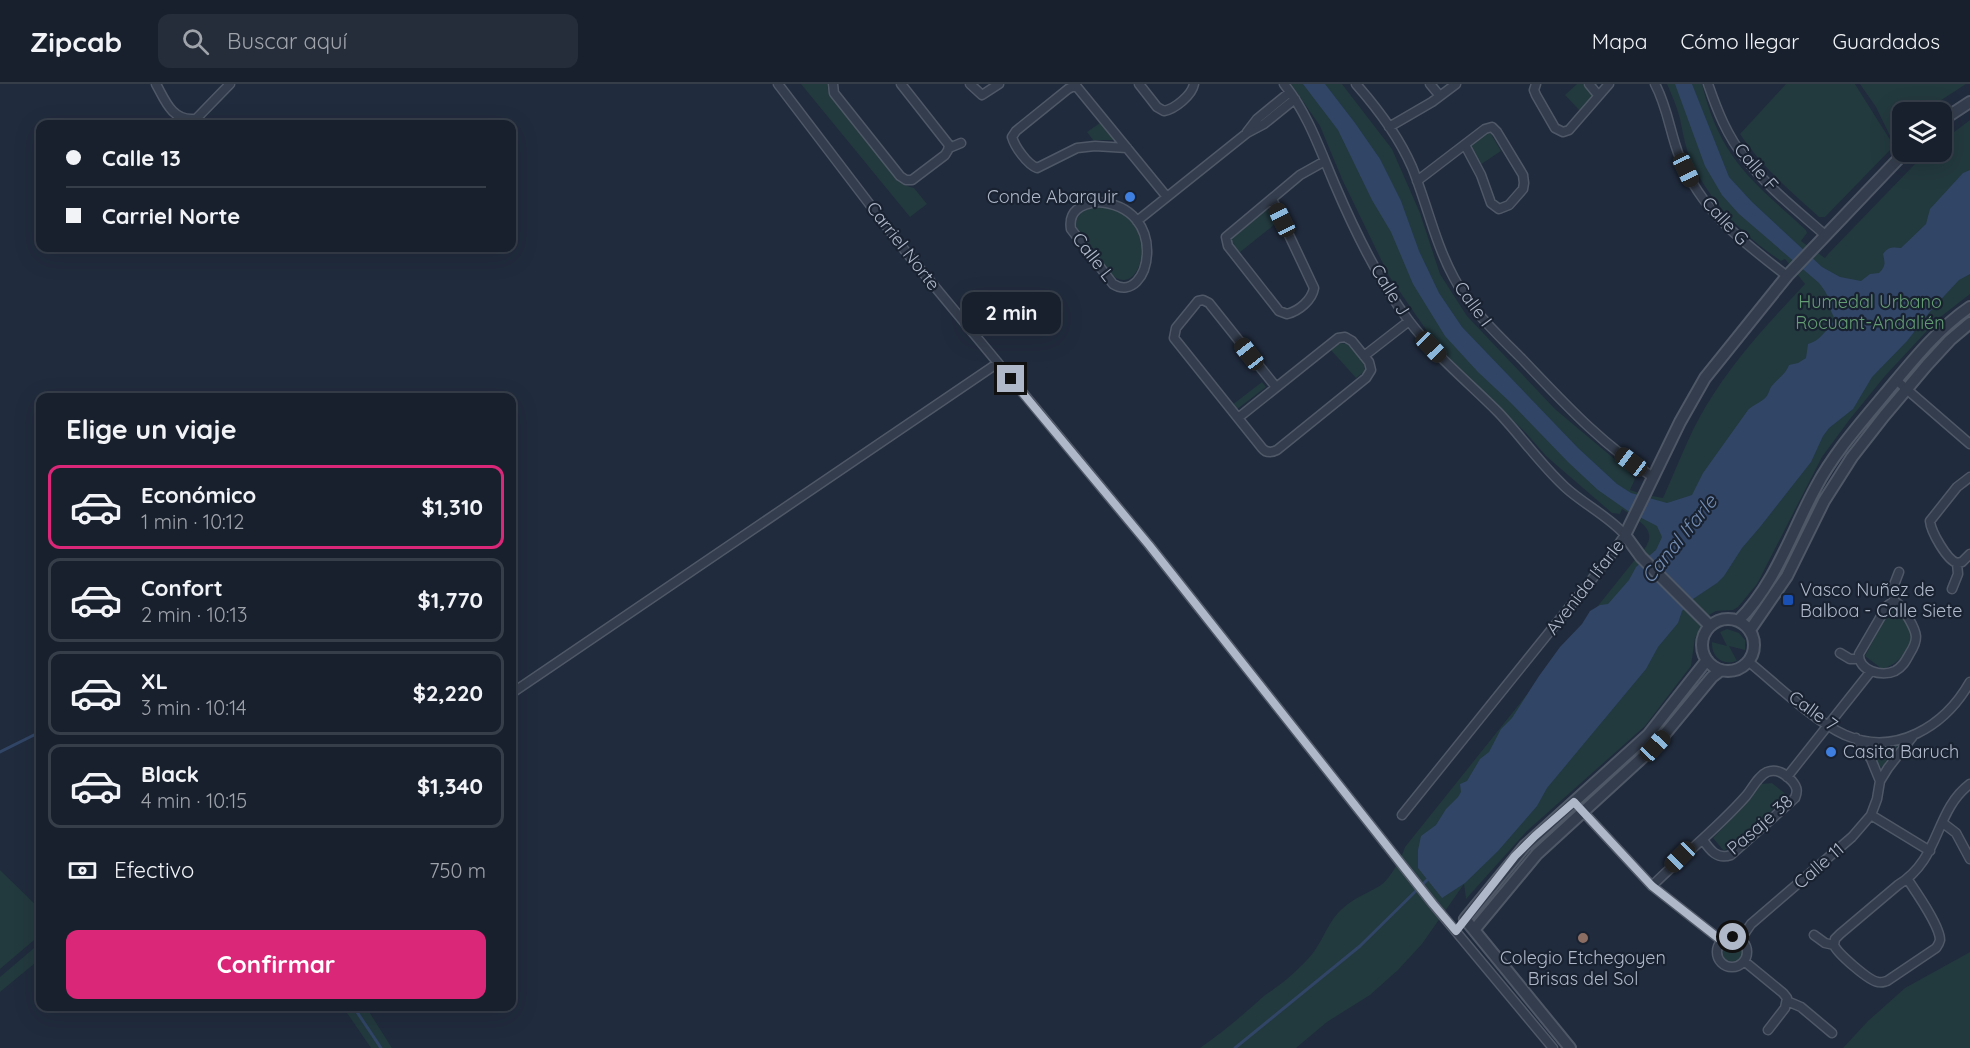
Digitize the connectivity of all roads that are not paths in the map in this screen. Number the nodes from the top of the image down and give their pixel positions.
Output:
1 (156, 84) edge
2 (230, 84) edge
3 (778, 84) edge
4 (833, 84) edge
5 (901, 84) edge
6 (970, 84) edge
7 (999, 84) edge
8 (1139, 84) edge
9 (1194, 84) edge
10 (1284, 84) edge
11 (1356, 84) edge
12 (1431, 84) edge
13 (1456, 84) edge
14 (1536, 84) edge
15 (1589, 84) edge
16 (1609, 84) edge
17 (1655, 84) edge
18 (1708, 84) edge
19 (1293, 95) junction
20 (1598, 95) junction
21 (1440, 96) junction
22 (1970, 102) edge
23 (1952, 114) edge
24 (187, 120) edge
25 (195, 120) edge
26 (1389, 127) junction
27 (961, 143) dead end
28 (1465, 145) junction
29 (949, 148) junction
30 (1127, 148) junction
31 (1325, 161) junction
32 (1895, 162) edge
33 (1417, 181) junction
34 (1167, 197) junction
35 (1272, 199) junction
36 (1137, 221) junction
37 (1825, 235) junction
38 (1790, 273) junction
39 (1970, 306) edge
40 (1409, 321) junction
41 (1970, 323) edge
42 (1364, 356) junction
43 (998, 363) junction
44 (1896, 380) junction
45 (1276, 387) junction
46 (1906, 389) junction
47 (1238, 418) junction
48 (1970, 444) edge
49 (1653, 477) junction
50 (1970, 477) edge
51 (1625, 535) junction
52 (1970, 554) edge
53 (1957, 563) junction
54 (1899, 572) dead end
55 (1952, 589) dead end
56 (1894, 602) junction
57 (1738, 621) junction
58 (1710, 626) junction
59 (1750, 630) junction
60 (1840, 653) dead end
61 (1858, 659) junction
62 (1707, 660) junction
63 (1749, 662) junction
64 (1721, 670) junction
65 (1871, 671) junction
66 (1970, 682) edge
67 (516, 690) edge
68 (1828, 724) junction
69 (1912, 735) junction
70 (1856, 738) junction
71 (1787, 777) junction
72 (1880, 781) junction
73 (1970, 784) edge
74 (1574, 802) junction
75 (1583, 812) junction
76 (1402, 815) dead end
77 (1871, 815) junction
78 (1943, 823) junction
79 (1703, 840) junction
80 (1930, 851) junction
81 (1970, 859) edge
82 (1908, 880) junction
83 (1652, 886) junction
84 (1465, 919) junction
85 (1474, 930) junction
86 (1456, 931) junction
87 (1814, 935) dead end
88 (1740, 940) junction
89 (1722, 941) junction
90 (1834, 945) junction
91 (1744, 961) junction
92 (1787, 1001) junction
93 (1768, 1030) dead end
94 (1832, 1033) dead end
95 (1553, 1048) edge
96 (1570, 1048) edge

1 - 24 street
2 - 25 street
3 - 43 street, Carriel Norte
4 - 29 street
5 - 29 street
6 - 7 street
8 - 9 street
10 - 19 street, Calle J
11 - 26 street, Calle I
12 - 21 street
13 - 21 street
14 - 20 street
15 - 20 street
16 - 20 street
17 - 38 street, Calle G
18 - 37 street, Calle F
19 - 31 street, Calle J
19 - 34 street
21 - 26 street
22 - 23 street
26 - 33 street, Calle I
27 - 29 street
28 - 28 street
28 - 33 street
30 - 30 street
30 - 34 street
31 - 35 street
31 - 40 street, Calle J
32 - 37 street, Avenida Ifarle
33 - 49 street, Calle I
34 - 36 street
35 - 35 street
36 - 36 street, Calle L
37 - 38 street, Avenida Ifarle
38 - 49 street, Avenida Ifarle
39 - 44 street
40 - 42 street
40 - 51 street, Calle J
41 - 46 street
42 - 45 street
42 - 47 street
43 - 67 street
43 - 86 street, Carriel Norte
44 - 46 street
44 - 57 street
45 - 47 street
45 - 47 street
46 - 48 street
46 - 59 street
49 - 51 street, Avenida Ifarle
50 - 53 street
51 - 58 street
51 - 76 street, Avenida Ifarle
52 - 53 street
53 - 55 street
54 - 56 street
56 - 61 street
56 - 65 street
57 - 58 street
57 - 59 street
58 - 62 street
59 - 63 street
60 - 61 street
61 - 65 street
62 - 64 street
62 - 74 street
63 - 64 street
63 - 68 street, Calle 7
64 - 75 street
65 - 68 street
66 - 69 street, Calle 7
68 - 70 street, Calle 7
68 - 71 street
69 - 70 street, Calle 7
69 - 72 street, Calle 11
70 - 72 street
71 - 79 street, Pasaje 38
71 - 79 street, Pasaje 38
72 - 77 street, Calle 11
73 - 78 street
74 - 75 street
74 - 84 street
75 - 83 street
75 - 85 street
77 - 80 street
77 - 88 street, Calle 11
78 - 80 street
78 - 81 street
79 - 83 street, Pasaje 38
80 - 82 street
82 - 90 street
82 - 90 street
83 - 89 street
84 - 85 street
84 - 86 street
85 - 96 street
86 - 95 street, Carriel Norte
87 - 90 street
88 - 89 street
88 - 91 street
89 - 91 street
91 - 92 street
92 - 93 street
92 - 94 street

